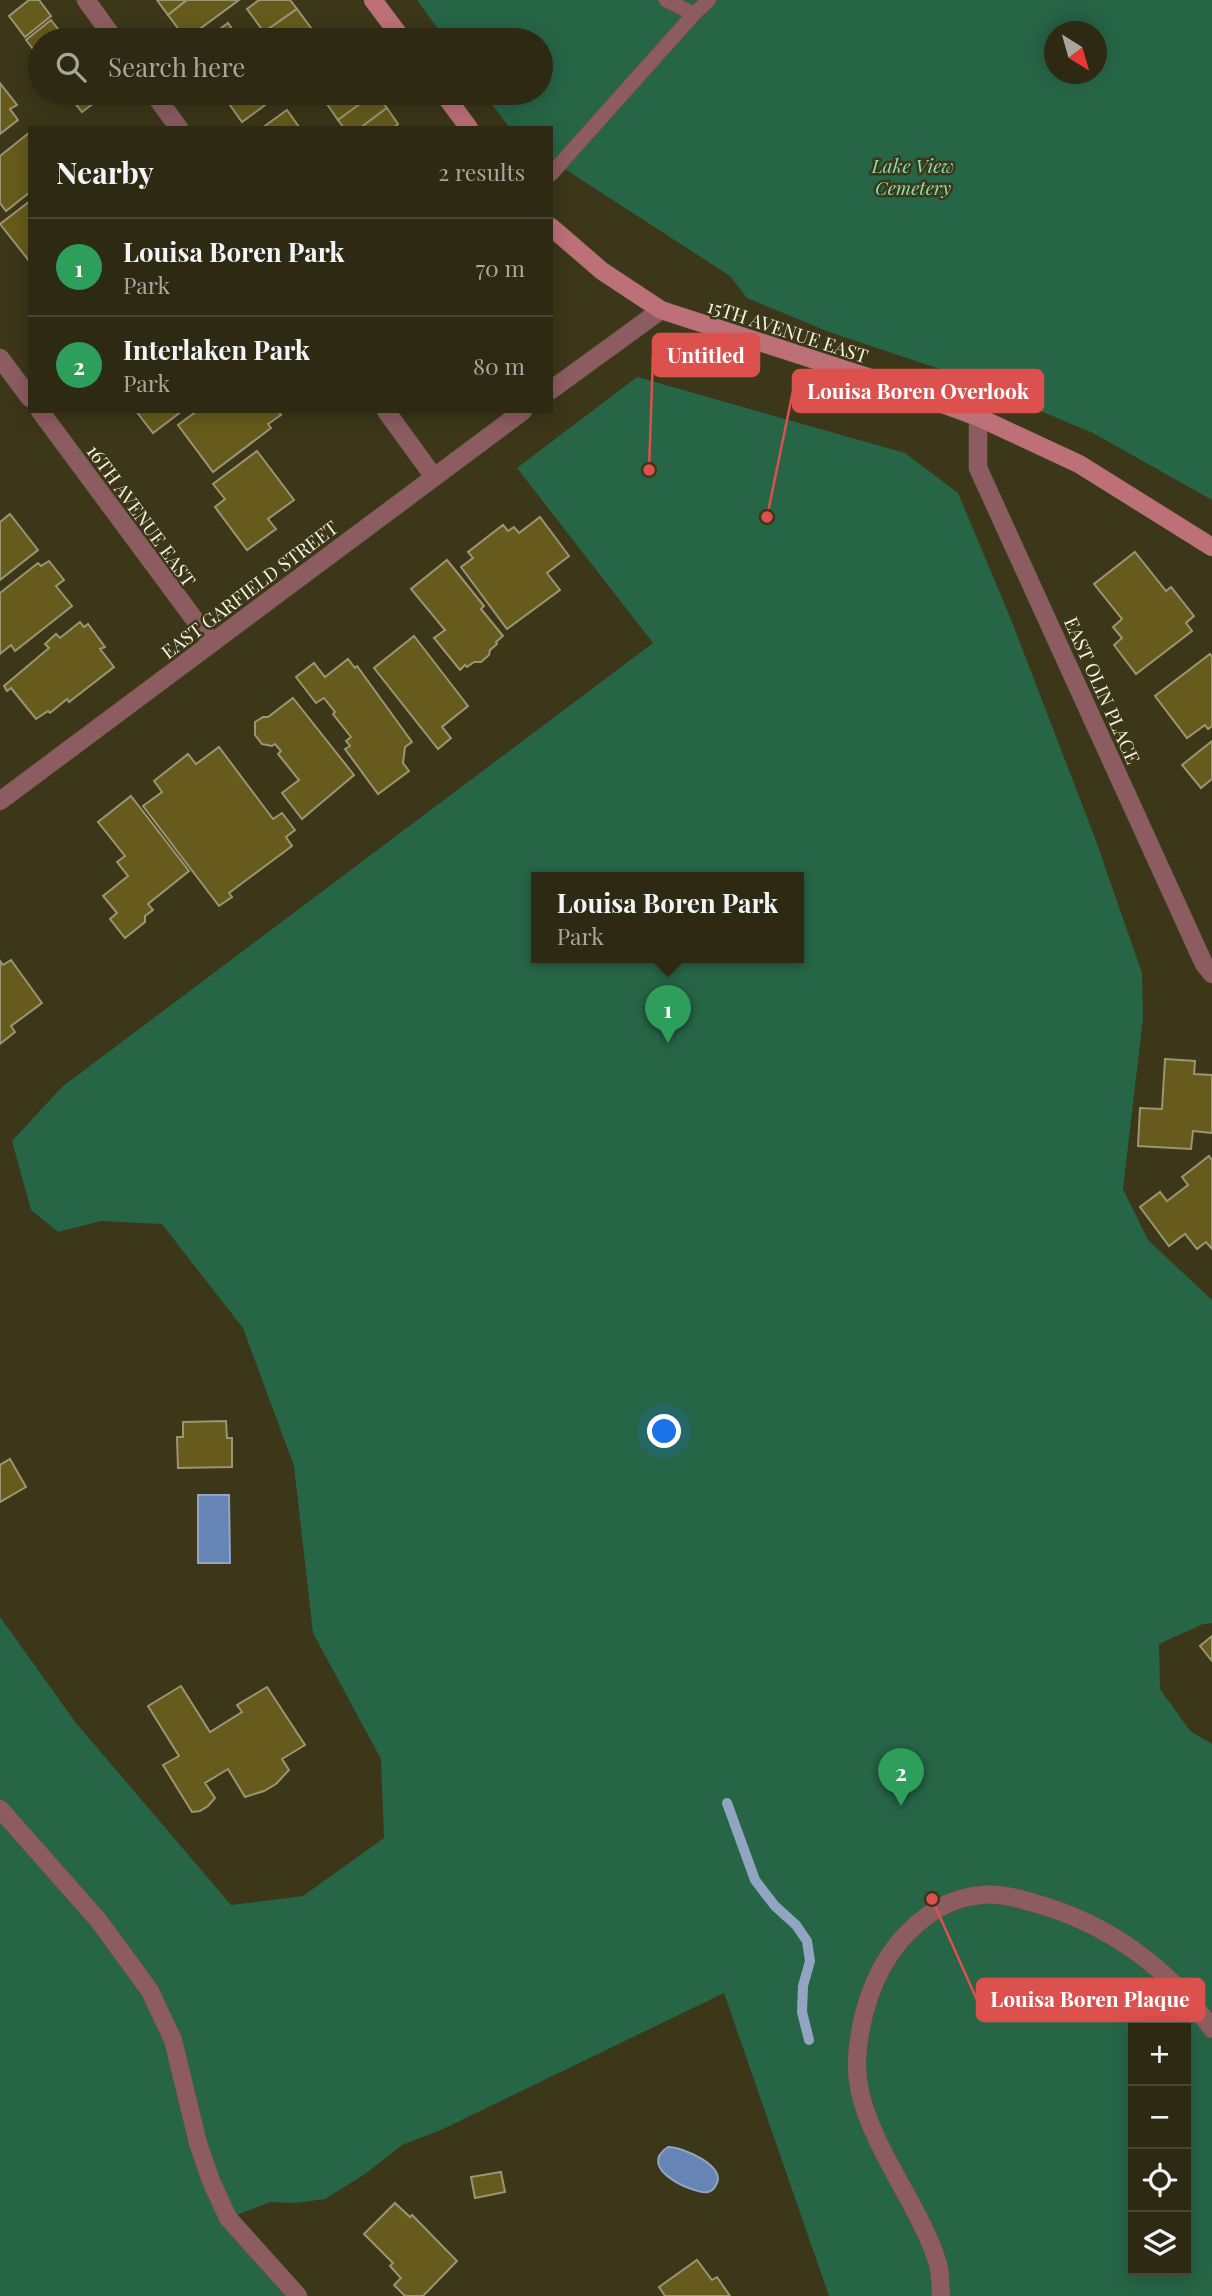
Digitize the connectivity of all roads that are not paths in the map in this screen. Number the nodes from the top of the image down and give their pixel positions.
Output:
1 (86, 0) edge
2 (373, 0) edge
3 (666, 0) edge
4 (709, 0) edge
5 (694, 14) junction
6 (106, 28) edge
7 (394, 28) edge
8 (162, 105) edge
9 (452, 105) edge
10 (178, 126) edge
11 (468, 126) edge
12 (553, 172) edge
13 (553, 229) edge
14 (661, 310) junction
15 (0, 358) edge
16 (553, 389) edge
17 (28, 395) edge
18 (41, 413) edge
19 (387, 413) edge
20 (520, 413) edge
21 (978, 417) junction
22 (434, 477) junction
23 (1212, 547) edge
24 (212, 643) junction
25 (0, 801) edge
26 (1212, 974) edge
27 (0, 1809) edge
28 (1212, 2029) edge
29 (298, 2296) edge
30 (941, 2296) edge

1 - 6 street
2 - 7 street
3 - 5 lane
4 - 5 lane
5 - 12 lane
8 - 10 street
9 - 11 street
13 - 14 street, 15TH AVENUE EAST
14 - 16 street
14 - 21 street, 15TH AVENUE EAST
15 - 17 street
18 - 24 street, 16TH AVENUE EAST
19 - 22 street
20 - 22 street, EAST GARFIELD STREET
21 - 23 street, 15TH AVENUE EAST
21 - 26 street, EAST OLIN PLACE
22 - 24 street, EAST GARFIELD STREET
24 - 25 street, EAST GARFIELD STREET
27 - 29 street
28 - 30 street

